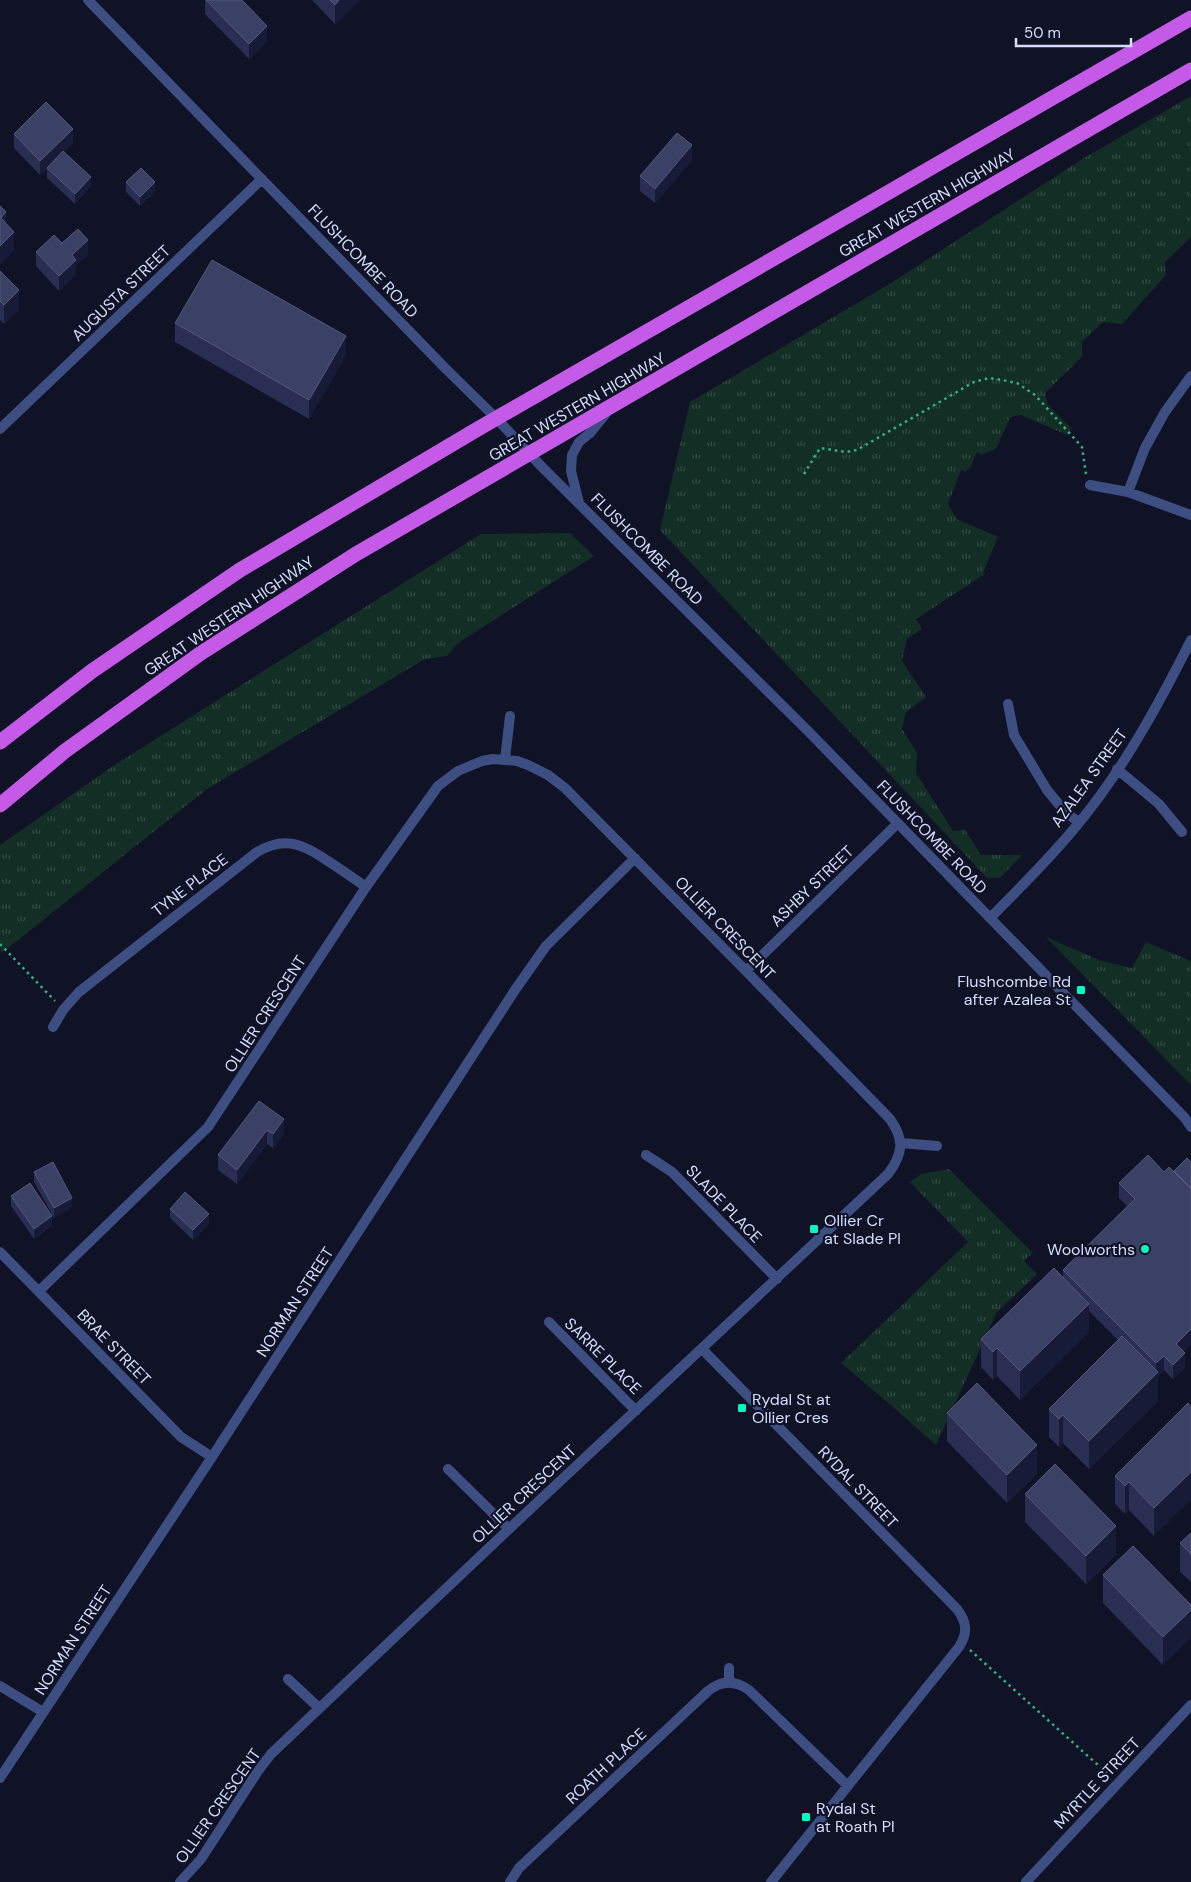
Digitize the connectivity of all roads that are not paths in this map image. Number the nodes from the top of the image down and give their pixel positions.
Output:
1 (88, 0) edge
2 (1191, 18) edge
3 (1191, 70) edge
4 (262, 179) junction
5 (1191, 376) edge
6 (611, 407) junction
7 (496, 418) junction
8 (0, 429) edge
9 (530, 454) junction
10 (1090, 485) road end
11 (1128, 492) junction
12 (579, 504) junction
13 (1191, 515) edge
14 (1191, 640) edge
15 (1008, 704) dead end
16 (510, 716) dead end
17 (0, 742) edge
18 (505, 759) junction
19 (1117, 769) junction
20 (0, 805) edge
21 (1079, 822) junction
22 (898, 823) junction
23 (1182, 832) dead end
24 (635, 858) junction
25 (366, 887) junction
26 (990, 918) junction
27 (746, 971) junction
28 (53, 1027) dead end
29 (1189, 1122) edge
30 (901, 1143) junction
31 (937, 1146) dead end
32 (646, 1155) dead end
33 (0, 1252) edge
34 (777, 1279) junction
35 (40, 1291) junction
36 (549, 1322) dead end
37 (702, 1349) junction
38 (636, 1411) junction
39 (212, 1457) junction
40 (448, 1469) dead end
41 (509, 1529) junction
42 (729, 1668) dead end
43 (288, 1679) dead end
44 (729, 1682) junction
45 (0, 1686) edge
46 (1191, 1705) edge
47 (319, 1708) junction
48 (43, 1712) junction
49 (0, 1778) edge
50 (848, 1786) junction
51 (180, 1882) edge
52 (510, 1882) edge
53 (771, 1882) edge
54 (1026, 1882) edge

1 - 4 street, FLUSHCOMBE ROAD
2 - 7 highway, GREAT WESTERN HIGHWAY
3 - 6 highway, GREAT WESTERN HIGHWAY
4 - 7 street, FLUSHCOMBE ROAD
4 - 8 street, AUGUSTA STREET
5 - 11 street
6 - 9 highway, GREAT WESTERN HIGHWAY
6 - 12 street
7 - 9 street, FLUSHCOMBE ROAD
7 - 17 highway, GREAT WESTERN HIGHWAY
9 - 12 street, FLUSHCOMBE ROAD
9 - 20 highway, GREAT WESTERN HIGHWAY
10 - 11 street
11 - 13 street
12 - 22 street, FLUSHCOMBE ROAD
14 - 19 street, AZALEA STREET
15 - 21 street
16 - 18 street
18 - 24 street, OLLIER CRESCENT
18 - 25 street, OLLIER CRESCENT
19 - 21 street, AZALEA STREET
19 - 23 street
21 - 26 street, AZALEA STREET
22 - 26 street, FLUSHCOMBE ROAD
22 - 27 street, ASHBY STREET
24 - 27 street, OLLIER CRESCENT
24 - 39 street, NORMAN STREET
25 - 28 street, TYNE PLACE
25 - 35 street, OLLIER CRESCENT
26 - 29 street, FLUSHCOMBE ROAD
27 - 30 street, OLLIER CRESCENT
30 - 31 street
30 - 34 street, OLLIER CRESCENT
32 - 34 street, SLADE PLACE
33 - 35 street, BRAE STREET
34 - 37 street, OLLIER CRESCENT
35 - 39 street, BRAE STREET
36 - 38 street, SARRE PLACE
37 - 38 street, OLLIER CRESCENT
37 - 50 street, RYDAL STREET
38 - 41 street, OLLIER CRESCENT
39 - 48 street, NORMAN STREET
40 - 41 street
41 - 47 street, OLLIER CRESCENT
42 - 44 street
43 - 47 street
44 - 50 street
44 - 52 street, ROATH PLACE
45 - 48 street
46 - 54 street, MYRTLE STREET
47 - 51 street, OLLIER CRESCENT
48 - 49 street, NORMAN STREET
50 - 53 street, RYDAL STREET

